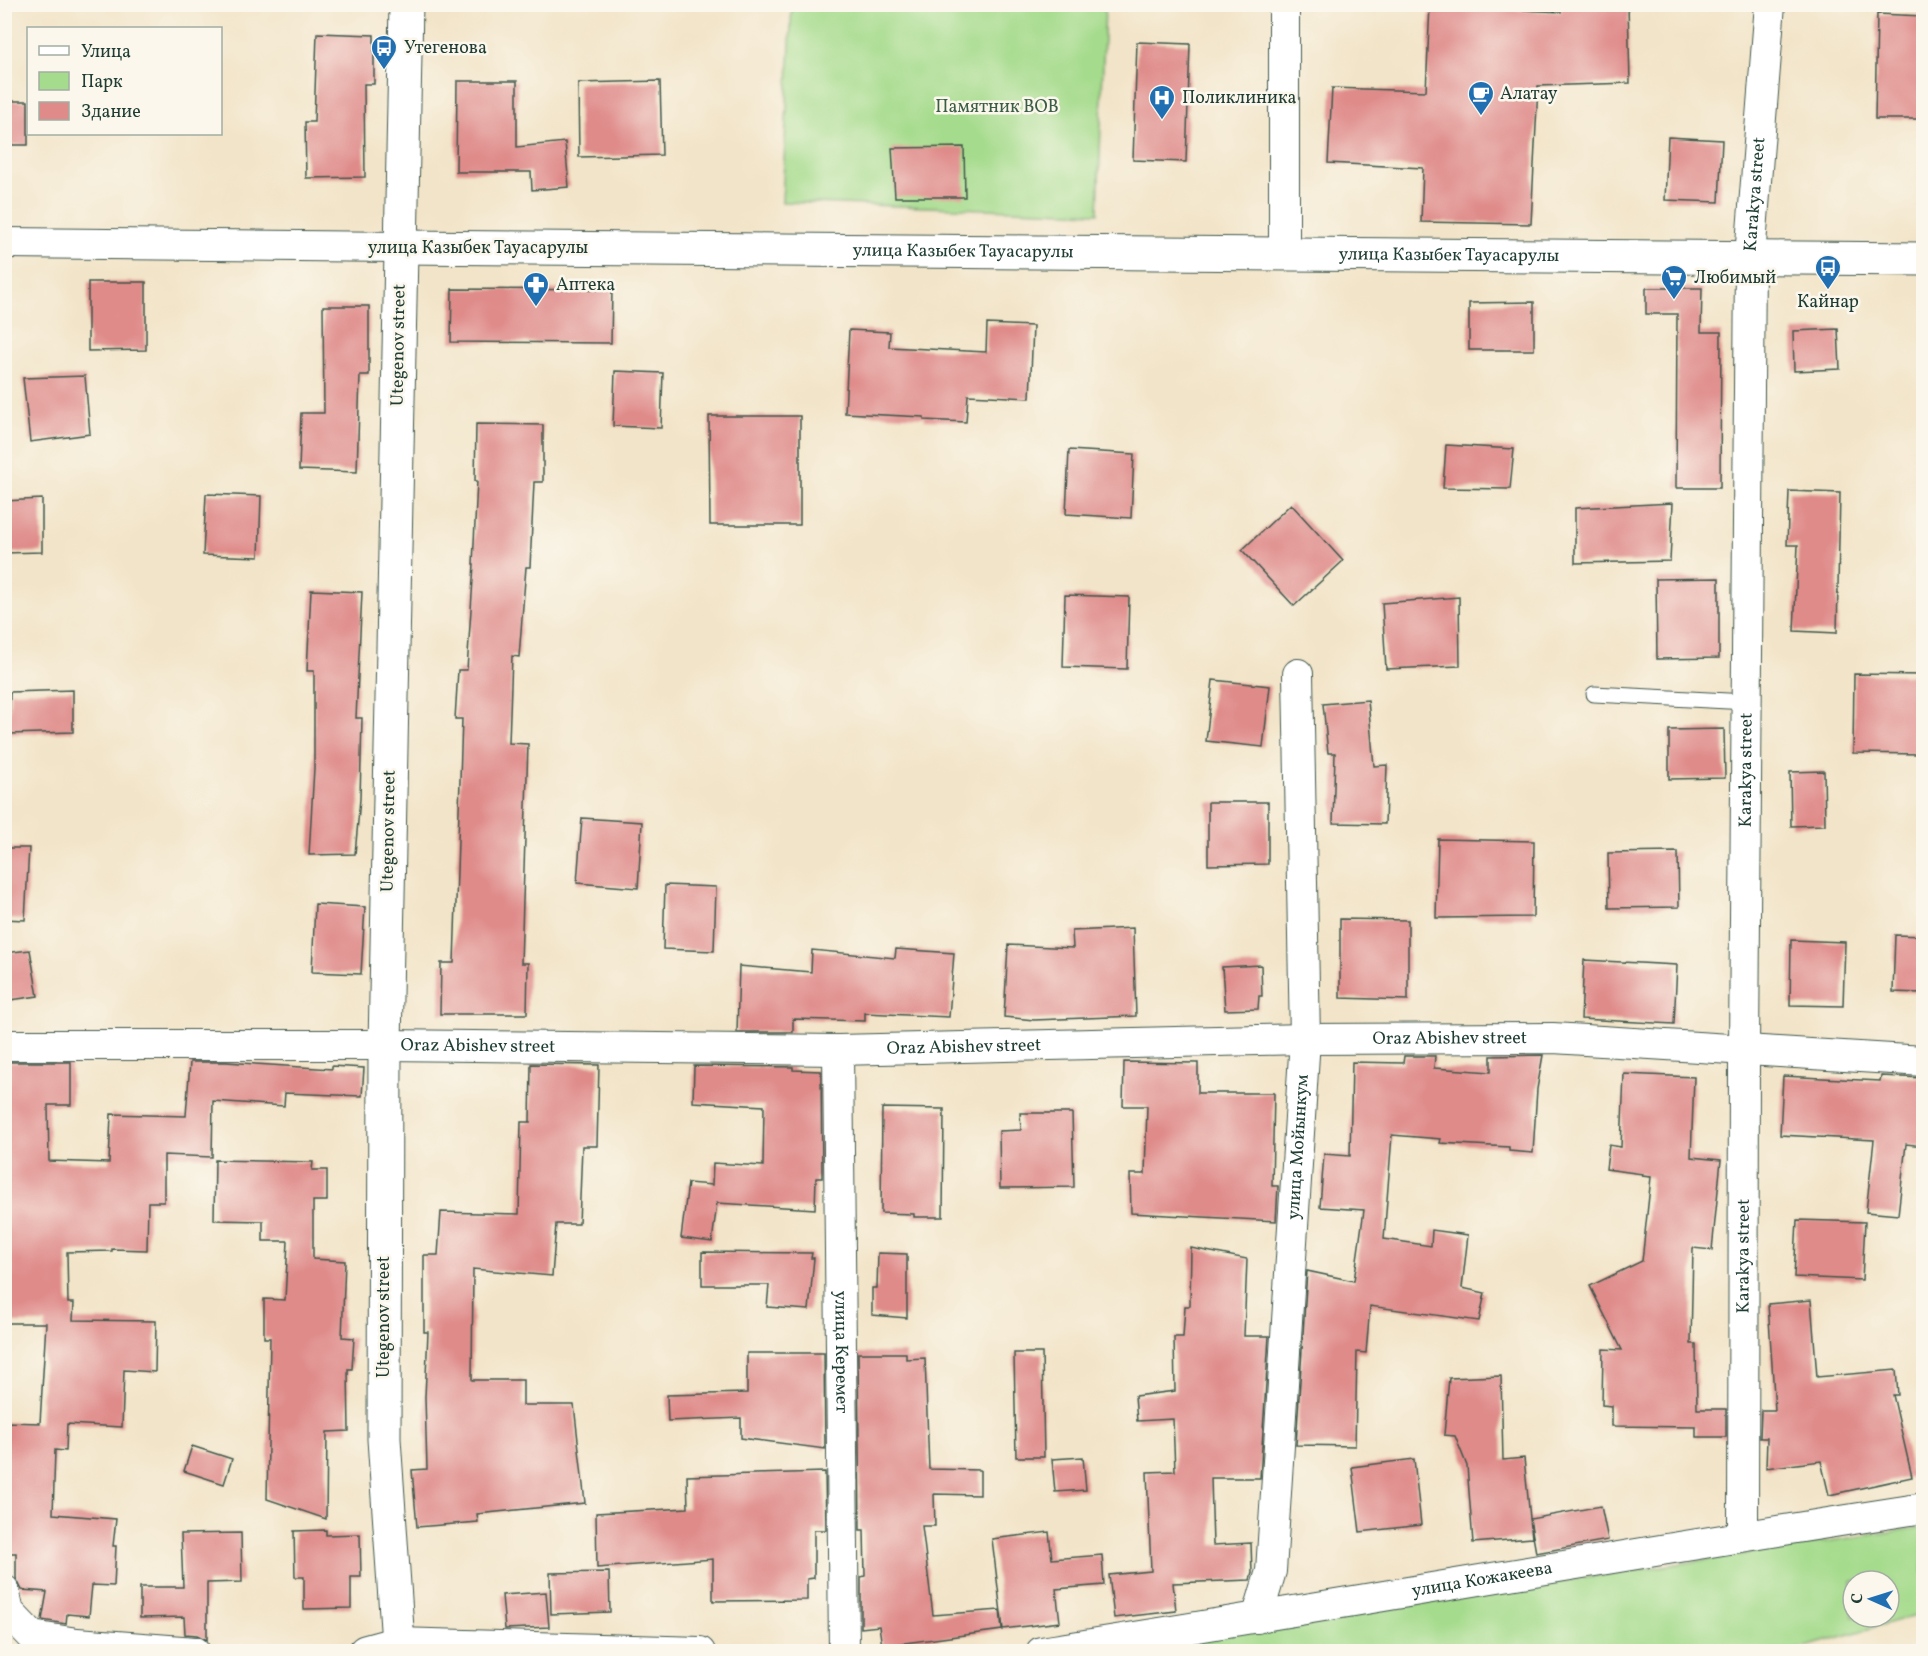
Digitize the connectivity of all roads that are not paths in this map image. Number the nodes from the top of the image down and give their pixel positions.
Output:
1 (406, 4) edge
2 (1284, 4) edge
3 (1770, 4) edge
4 (4, 243) edge
5 (402, 247) junction
6 (1284, 253) junction
7 (1750, 257) junction
8 (1923, 259) edge
9 (1298, 674) dead end
10 (1594, 694) dead end
11 (1747, 702) junction
12 (1305, 1039) junction
13 (4, 1045) edge
14 (385, 1045) junction
15 (838, 1050) junction
16 (1744, 1050) junction
17 (1923, 1061) edge
18 (1923, 1508) edge
19 (1743, 1535) junction
20 (4, 1590) edge
21 (1257, 1618) junction
22 (404, 1647) edge
23 (195, 1652) edge
24 (365, 1652) edge
25 (700, 1652) edge
26 (844, 1652) edge
27 (1041, 1652) edge

1 - 5 street, Utegenov street
2 - 6 street
3 - 7 street, Karakya street
4 - 5 street, улица Казыбек Тауасарулы
5 - 6 street, улица Казыбек Тауасарулы
5 - 14 street, Utegenov street
6 - 7 street, улица Казыбек Тауасарулы
7 - 8 street, улица Казыбек Тауасарулы
7 - 11 street, Karakya street
9 - 12 street, улица Мойынкум
10 - 11 lane
11 - 16 street, Karakya street
12 - 15 street, Oraz Abishev street
12 - 16 street, Oraz Abishev street
12 - 21 street, улица Мойынкум
13 - 14 street, Oraz Abishev street
14 - 15 street, Oraz Abishev street
14 - 22 street, Utegenov street
15 - 26 street, улица Керемет
16 - 17 street, Oraz Abishev street
16 - 19 street, Karakya street
18 - 19 street, улица Кожакеева
19 - 21 street, улица Кожакеева
20 - 23 street
21 - 27 street, улица Кожакеева
22 - 24 street
22 - 25 street

